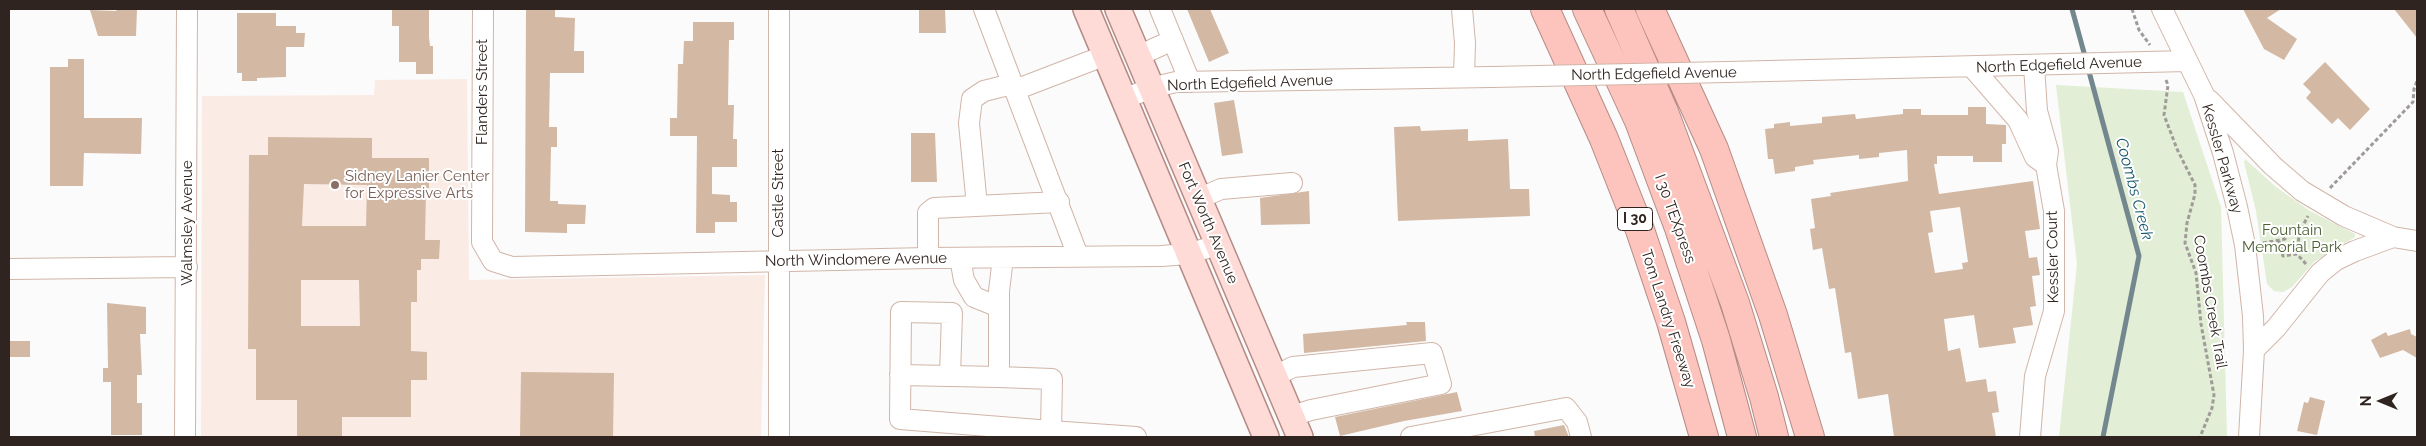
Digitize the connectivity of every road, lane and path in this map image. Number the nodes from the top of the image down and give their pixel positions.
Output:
1 (187, 9) edge
2 (483, 9) edge
3 (779, 9) edge
4 (984, 9) edge
5 (1086, 9) edge
6 (1160, 9) edge
7 (1462, 9) edge
8 (1545, 9) edge
9 (1587, 9) edge
10 (1619, 9) edge
11 (1650, 9) edge
12 (2132, 9) edge
13 (2162, 9) edge
14 (1125, 11) edge
15 (2148, 39) dead end
16 (1173, 40) junction
17 (1106, 55) junction
18 (1138, 56) junction
19 (2188, 61) junction
20 (2034, 66) junction
21 (1972, 67) junction
22 (1464, 77) junction
23 (2417, 81) edge
24 (1190, 82) junction
25 (2168, 85) dead end
26 (1014, 87) junction
27 (1151, 88) junction
28 (2204, 95) junction
29 (1124, 99) junction
30 (2037, 111) junction
31 (2018, 120) junction
32 (2046, 165) junction
33 (1292, 183) dead end
34 (2333, 184) dead end
35 (1198, 199) junction
36 (1059, 202) junction
37 (976, 206) junction
38 (2311, 211) dead end
39 (2300, 232) junction
40 (2393, 237) junction
41 (2279, 241) junction
42 (2417, 241) edge
43 (1218, 245) junction
44 (2245, 245) junction
45 (1188, 254) junction
46 (2297, 254) junction
47 (1078, 256) junction
48 (928, 258) junction
49 (960, 258) junction
50 (1003, 258) junction
51 (493, 261) joint
52 (778, 262) junction
53 (187, 267) junction
54 (9, 270) edge
55 (2320, 273) junction
56 (998, 307) junction
57 (2254, 350) junction
58 (900, 375) junction
59 (950, 376) junction
60 (1273, 377) junction
61 (998, 378) junction
62 (1296, 427) edge
63 (1051, 431) junction
64 (1265, 433) edge
65 (185, 437) edge
66 (779, 437) edge
67 (1136, 437) edge
68 (1411, 437) edge
69 (1581, 437) edge
70 (1704, 437) edge
71 (1742, 437) edge
72 (1774, 437) edge
73 (1810, 437) edge
74 (2030, 437) edge
75 (2200, 437) edge
76 (2249, 437) edge

1 - 53 street, Walmsley Avenue
2 - 51 street, Flanders Street
3 - 52 street, Castle Street
4 - 26 street
5 - 17 main road, Fort Worth Avenue
6 - 16 street
7 - 22 street
8 - 70 highway, Tom Landry Freeway / I 30
9 - 71 highway, I 30 TEXpress
10 - 72 highway
11 - 73 highway
12 - 15 path
13 - 19 street, Kessler Parkway
14 - 18 main road, Fort Worth Avenue
16 - 18 street
16 - 24 street
17 - 26 street
17 - 29 main road, Fort Worth Avenue
18 - 27 main road, Fort Worth Avenue
19 - 20 street, North Edgefield Avenue
19 - 28 street, Kessler Parkway
20 - 21 street, North Edgefield Avenue
20 - 30 street, Kessler Court
21 - 22 street, North Edgefield Avenue, bridge
21 - 31 street
22 - 24 street, North Edgefield Avenue
23 - 34 path
24 - 27 street, North Edgefield Avenue
25 - 75 path, Coombs Creek Trail
26 - 36 street
26 - 37 street
27 - 29 street, North Edgefield Avenue
27 - 35 main road, Fort Worth Avenue
28 - 40 street
28 - 44 street, Kessler Parkway
29 - 45 main road, Fort Worth Avenue
30 - 31 street
30 - 32 street, Kessler Court
31 - 32 street
32 - 74 street, Kessler Court
33 - 35 street
35 - 43 main road, Fort Worth Avenue
36 - 37 street
36 - 47 street
37 - 48 street
38 - 39 path
39 - 41 path
39 - 46 path
40 - 42 street
40 - 55 street
41 - 44 path
41 - 46 path
43 - 45 street, North Windomere Avenue
43 - 60 main road, Fort Worth Avenue
44 - 57 street, Kessler Parkway
45 - 47 street, North Windomere Avenue
45 - 64 main road, Fort Worth Avenue
46 - 55 path
47 - 50 street, North Windomere Avenue
48 - 49 street, North Windomere Avenue
48 - 52 street, North Windomere Avenue
49 - 50 street, North Windomere Avenue
49 - 56 street
50 - 56 street
51 - 52 street, North Windomere Avenue
52 - 66 street, Castle Street
53 - 54 street
53 - 65 street, Walmsley Avenue
55 - 57 street
56 - 61 street
57 - 76 street, Kessler Parkway
58 - 59 street
58 - 59 street
58 - 63 street
59 - 61 street
60 - 62 main road, Fort Worth Avenue
60 - 62 street
61 - 63 street
62 - 64 main road
63 - 67 street
68 - 69 street

